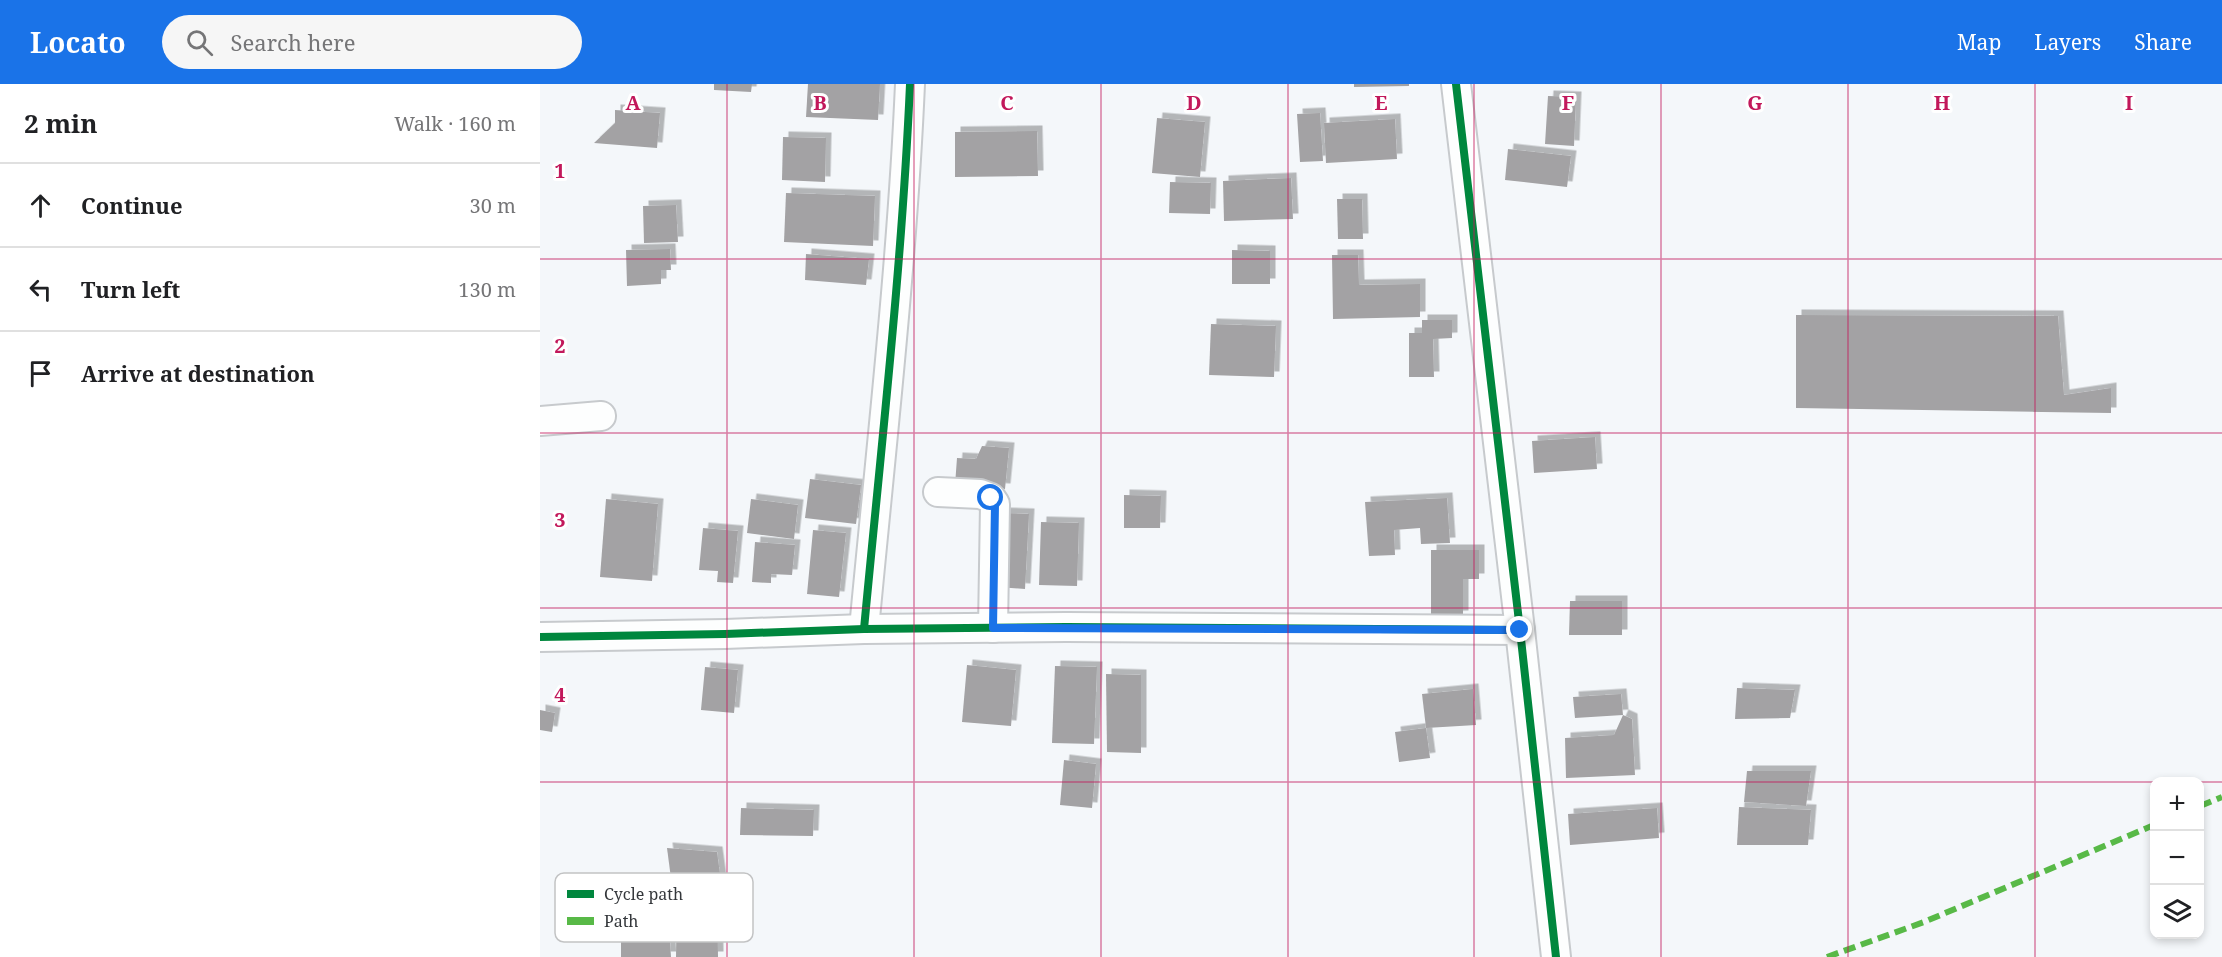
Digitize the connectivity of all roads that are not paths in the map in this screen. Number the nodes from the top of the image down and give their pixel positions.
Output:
1 (910, 84) edge
2 (1456, 84) edge
3 (601, 416) dead end
4 (540, 421) edge
5 (938, 492) dead end
6 (993, 628) junction
7 (864, 629) junction
8 (1520, 630) junction
9 (540, 637) edge
10 (1556, 957) edge

1 - 7 street
2 - 8 street
3 - 4 street
5 - 6 street
6 - 7 street
6 - 8 street
7 - 9 street
8 - 10 street

